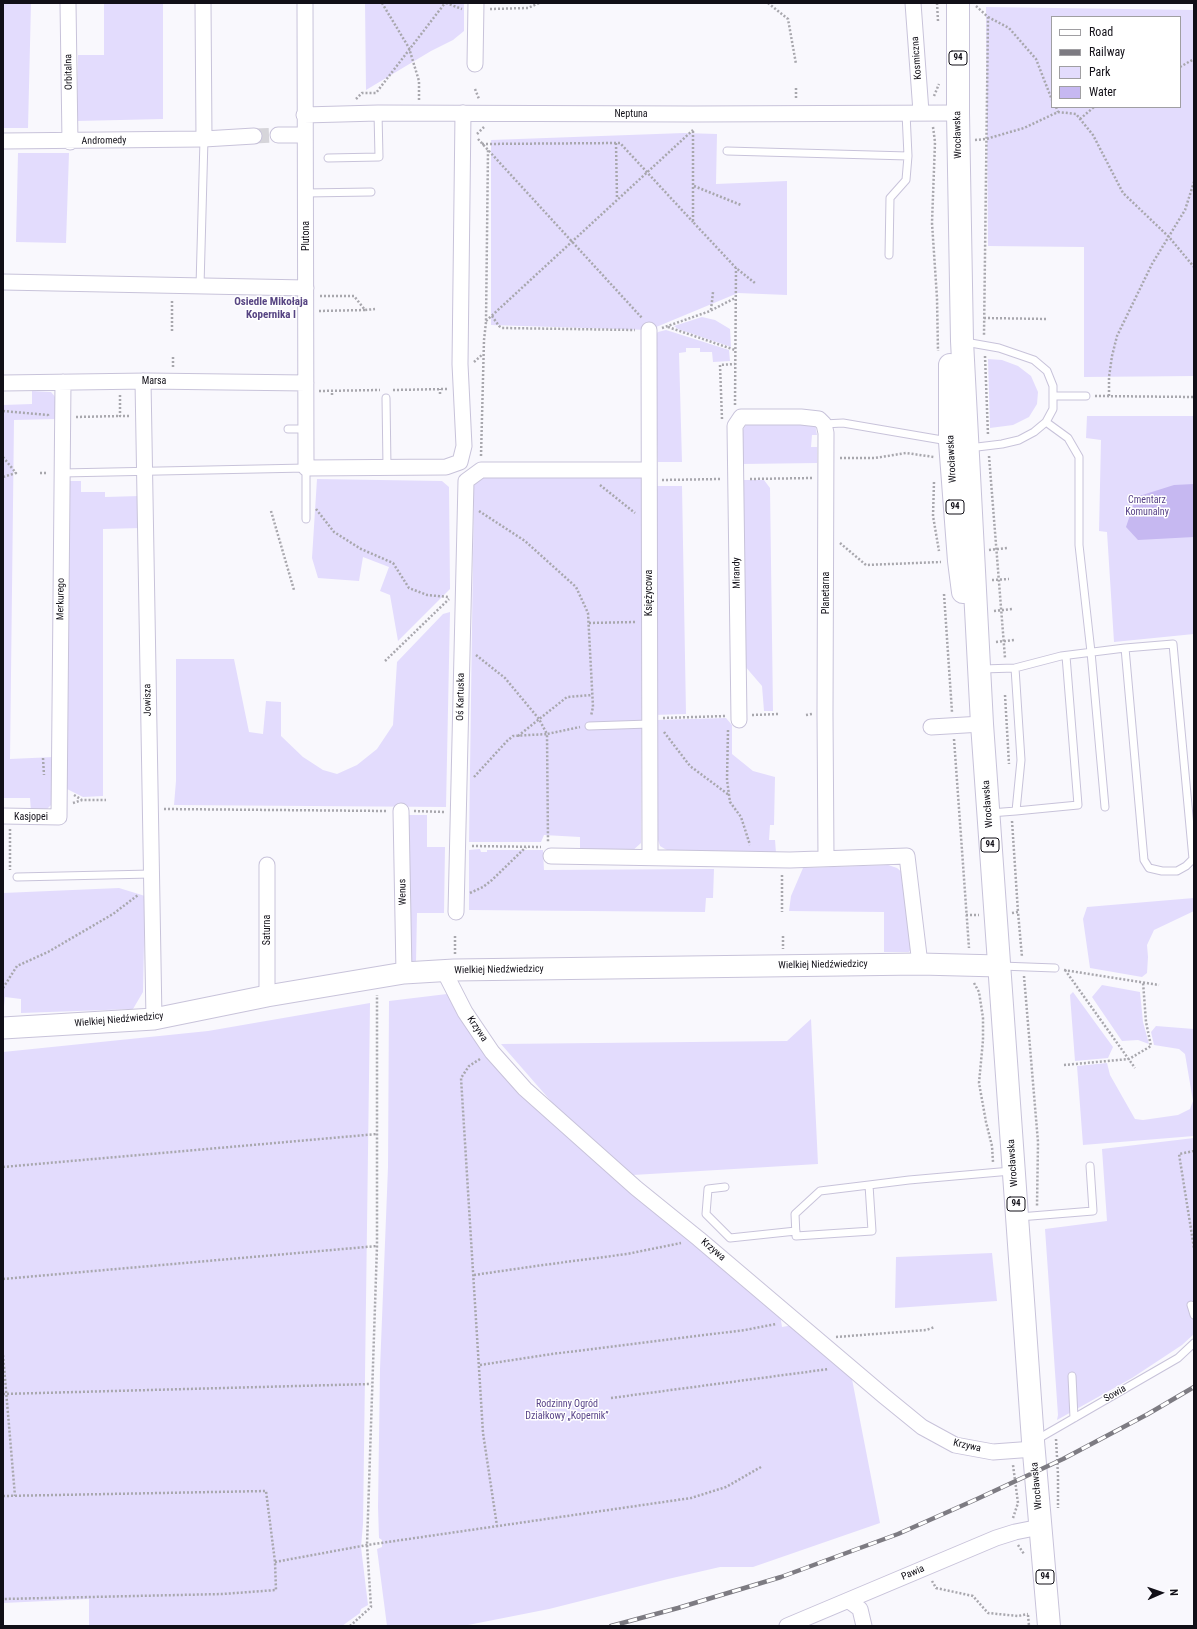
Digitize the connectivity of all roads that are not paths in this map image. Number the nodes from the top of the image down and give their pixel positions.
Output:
1 (68, 3) edge
2 (203, 3) edge
3 (304, 3) edge
4 (913, 3) edge
5 (958, 3) edge
6 (476, 6) edge
7 (475, 64) dead end
8 (927, 112) junction
9 (378, 113) junction
10 (463, 113) junction
11 (906, 113) junction
12 (958, 113) junction
13 (304, 115) junction
14 (278, 135) tunnel mouth
15 (305, 135) junction
16 (254, 136) tunnel mouth
17 (204, 140) junction
18 (3, 141) edge
19 (70, 142) junction
20 (727, 151) dead end
21 (908, 156) junction
22 (328, 158) dead end
23 (371, 192) dead end
24 (305, 193) junction
25 (889, 255) dead end
26 (3, 282) edge
27 (200, 286) junction
28 (961, 290) junction
29 (310, 292) junction
30 (649, 330) road end
31 (962, 341) junction
32 (143, 381) junction
33 (63, 382) junction
34 (3, 383) edge
35 (306, 383) junction
36 (1053, 396) junction
37 (1086, 396) road end
38 (386, 398) dead end
39 (1046, 422) junction
40 (824, 424) junction
41 (288, 429) dead end
42 (306, 429) junction
43 (960, 444) junction
44 (387, 467) junction
45 (306, 468) junction
46 (145, 471) junction
47 (55, 473) junction
48 (649, 475) junction
49 (306, 519) dead end
50 (1125, 648) junction
51 (1091, 652) junction
52 (1066, 656) junction
53 (1015, 668) junction
54 (980, 670) junction
55 (650, 720) junction
56 (732, 720) road end
57 (982, 724) junction
58 (589, 726) road end
59 (931, 727) dead end
60 (1105, 807) dead end
61 (401, 811) road end
62 (1016, 811) junction
63 (59, 812) joint
64 (988, 813) junction
65 (6, 816) edge
66 (551, 856) dead end
67 (650, 857) junction
68 (826, 858) junction
69 (267, 865) dead end
70 (17, 877) road end
71 (151, 879) junction
72 (456, 905) road end
73 (920, 964) junction
74 (999, 966) junction
75 (1055, 968) road end
76 (444, 970) junction
77 (404, 973) junction
78 (267, 996) junction
79 (154, 1019) junction
80 (3, 1028) edge
81 (1090, 1166) dead end
82 (1004, 1172) junction
83 (869, 1185) junction
84 (725, 1187) dead end
85 (1027, 1216) junction
86 (796, 1231) junction
87 (1191, 1305) dead end
88 (1194, 1315) edge
89 (1194, 1343) edge
90 (1072, 1376) dead end
91 (1074, 1418) junction
92 (1034, 1445) junction
93 (1040, 1527) junction
94 (849, 1601) junction
95 (787, 1626) edge
96 (864, 1626) edge
97 (1049, 1626) edge

1 - 19 street, Orbitalna
2 - 17 street
3 - 13 street, Plutona
4 - 8 street, Kosmiczna
5 - 12 main road, Wrocławska / 94
6 - 7 street
8 - 11 street, Neptuna
8 - 12 street, Neptuna
9 - 10 street, Neptuna
9 - 13 street, Neptuna
9 - 22 lane
10 - 11 street, Neptuna
10 - 44 street
11 - 21 lane
12 - 28 main road, Wrocławska / 94
13 - 15 street, Plutona
14 - 15 street
15 - 24 street, Plutona
16 - 17 street, Andromedy
17 - 19 street, Andromedy
17 - 27 lane
18 - 19 street, Andromedy
20 - 21 lane
21 - 25 lane
23 - 24 lane
24 - 29 street, Plutona
26 - 27 street
27 - 29 street
28 - 31 main road, Wrocławska / 94
28 - 43 main road, Wrocławska / 94
29 - 35 street, Plutona
30 - 48 street, Księżycowa
31 - 36 lane
31 - 43 main road, Wrocławska / 94
32 - 33 street, Marsa
32 - 35 street, Marsa
32 - 46 street, Jowisza
33 - 34 street, Marsa
33 - 47 street, Merkurego
35 - 42 street, Plutona
36 - 37 lane
36 - 39 lane
38 - 44 lane
39 - 43 lane
39 - 51 lane
40 - 43 lane
40 - 56 street, Mirandy
40 - 68 street, Planetarna
41 - 42 lane
42 - 45 street, Plutona
43 - 54 main road, Wrocławska / 94
43 - 57 main road, Wrocławska / 94
44 - 45 street
45 - 46 lane
45 - 49 lane
46 - 47 lane
46 - 71 street, Jowisza
47 - 63 street, Merkurego
48 - 55 street, Księżycowa
48 - 72 street, Oś Kartuska
50 - 50 lane
50 - 51 lane
51 - 52 lane
51 - 60 lane
52 - 53 lane
52 - 62 lane
53 - 54 lane
53 - 62 lane
54 - 57 main road, Wrocławska / 94
55 - 58 lane
55 - 67 street, Księżycowa
57 - 59 street
57 - 64 main road, Wrocławska / 94
61 - 77 street, Wenus
62 - 64 lane
63 - 65 street, Kasjopei
64 - 74 main road, Wrocławska / 94
66 - 67 street
67 - 68 street
68 - 73 street
69 - 78 street, Saturna
70 - 71 lane
71 - 79 street, Jowisza
73 - 74 street, Wielkiej Niedźwiedzicy
73 - 76 street, Wielkiej Niedźwiedzicy
74 - 75 lane
74 - 82 main road, Wrocławska / 94
76 - 77 street, Wielkiej Niedźwiedzicy
76 - 92 street, Krzywa
77 - 78 street, Wielkiej Niedźwiedzicy
78 - 79 street, Wielkiej Niedźwiedzicy
79 - 80 street, Wielkiej Niedźwiedzicy
81 - 85 lane
82 - 83 lane
82 - 85 main road, Wrocławska / 94
83 - 86 lane
83 - 86 lane
84 - 86 lane
85 - 92 main road, Wrocławska / 94
87 - 88 lane
89 - 91 lane, Sowia
90 - 91 lane
91 - 92 lane, Sowia
92 - 93 main road, Wrocławska / 94
93 - 94 street, Pawia
93 - 97 main road, Wrocławska / 94
94 - 95 street, Pawia
94 - 96 street

